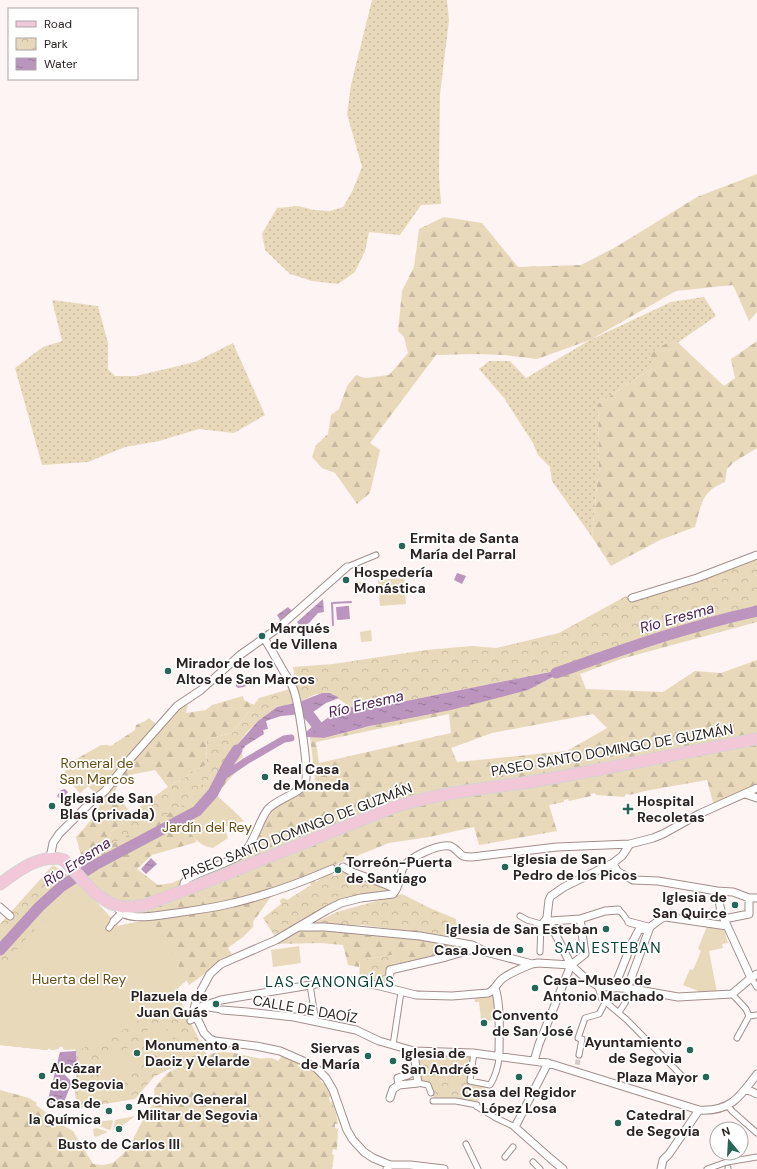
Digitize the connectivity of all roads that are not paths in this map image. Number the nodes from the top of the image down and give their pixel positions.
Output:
1 (376, 555) dead end
2 (757, 555) edge
3 (347, 567) joint
4 (632, 598) dead end
5 (264, 638) junction
6 (757, 739) edge
7 (757, 788) edge
8 (745, 794) junction
9 (757, 798) edge
10 (630, 844) junction
11 (50, 858) junction
12 (613, 863) junction
13 (343, 867) tunnel mouth
14 (332, 869) tunnel mouth
15 (0, 884) edge
16 (184, 890) junction
17 (396, 890) junction
18 (717, 891) junction
19 (749, 898) junction
20 (757, 898) edge
21 (0, 907) edge
22 (118, 909) junction
23 (618, 910) joint
24 (721, 911) dead end
25 (10, 916) dead end
26 (520, 916) dead end
27 (548, 919) junction
28 (580, 919) junction
29 (114, 921) joint
30 (629, 922) joint
31 (725, 922) junction
32 (541, 924) junction
33 (298, 927) junction
34 (650, 927) junction
35 (109, 928) dead end
36 (478, 948) junction
37 (540, 952) dead end
38 (535, 963) junction
39 (571, 965) junction
40 (754, 976) edge
41 (310, 985) junction
42 (598, 986) junction
43 (757, 987) edge
44 (389, 988) junction
45 (495, 988) junction
46 (614, 988) junction
47 (628, 989) junction
48 (401, 992) junction
49 (732, 994) junction
50 (606, 1001) junction
51 (197, 1008) junction
52 (222, 1010) joint
53 (619, 1012) junction
54 (757, 1015) edge
55 (749, 1016) junction
56 (316, 1022) junction
57 (738, 1038) dead end
58 (393, 1045) junction
59 (414, 1051) junction
60 (474, 1053) junction
61 (579, 1055) tunnel mouth
62 (499, 1056) junction
63 (534, 1061) junction
64 (548, 1063) junction
65 (416, 1069) junction
66 (757, 1074) edge
67 (683, 1077) dead end
68 (418, 1083) junction
69 (399, 1086) junction
70 (746, 1089) junction
71 (431, 1093) dead end
72 (757, 1094) edge
73 (390, 1098) dead end
74 (433, 1101) dead end
75 (728, 1106) junction
76 (700, 1110) junction
77 (516, 1127) junction
78 (757, 1133) edge
79 (466, 1144) dead end
80 (513, 1147) dead end
81 (504, 1156) dead end
82 (757, 1157) edge
83 (533, 1162) dead end
84 (728, 1166) edge
85 (388, 1167) edge
86 (444, 1169) edge
87 (478, 1169) edge
88 (540, 1169) edge
89 (563, 1169) edge
90 (661, 1169) edge
91 (707, 1169) edge

1 - 3 street
2 - 4 street
3 - 5 street
5 - 11 street
5 - 16 street
6 - 16 main road, PASEO SANTO DOMINGO DE GUZMÁN
7 - 8 street
8 - 9 street
8 - 10 street
10 - 12 street
10 - 17 street
11 - 15 main road
11 - 22 main road, PASEO SANTO DOMINGO DE GUZMÁN
12 - 18 street
12 - 27 street
13 - 17 street
14 - 22 street
16 - 22 main road, PASEO SANTO DOMINGO DE GUZMÁN
17 - 33 street
18 - 19 street
18 - 24 street
19 - 20 street
19 - 31 street
21 - 25 street
22 - 29 street
23 - 28 street
23 - 30 street
26 - 32 street
27 - 28 street
27 - 32 street
27 - 39 street
28 - 39 street
29 - 35 street
30 - 34 street
31 - 34 street
31 - 40 street
32 - 37 street
33 - 36 street
33 - 51 street
34 - 46 street
34 - 47 street
36 - 38 street
36 - 44 street
38 - 39 street
38 - 45 street
39 - 42 street
39 - 63 street
40 - 43 street
40 - 49 street
41 - 44 street
41 - 51 street
41 - 56 street
42 - 46 street
42 - 50 street
44 - 48 street
45 - 48 street
45 - 62 street
46 - 47 street
47 - 49 street
47 - 53 street
48 - 58 street
49 - 55 street
50 - 53 street
50 - 61 street
51 - 52 street
51 - 85 street
52 - 56 street, CALLE DE DAOÍZ
53 - 67 street
54 - 55 street
55 - 57 street
56 - 58 street, CALLE DE DAOÍZ
58 - 59 street, CALLE DE DAOÍZ
59 - 60 street, CALLE DE DAOÍZ
59 - 65 street
60 - 62 street, CALLE DE DAOÍZ
60 - 62 street
62 - 63 street, CALLE DE DAOÍZ
63 - 64 street, CALLE DE DAOÍZ
64 - 76 street, CALLE DE DAOÍZ
64 - 77 street
65 - 68 street
65 - 69 street
66 - 70 street
68 - 69 street
68 - 71 street
69 - 73 street
70 - 72 street
70 - 75 street
74 - 77 street
75 - 76 street
75 - 78 street
76 - 90 street
77 - 89 street
79 - 87 street
80 - 81 street
82 - 84 street
83 - 88 street
84 - 91 street
85 - 86 street

